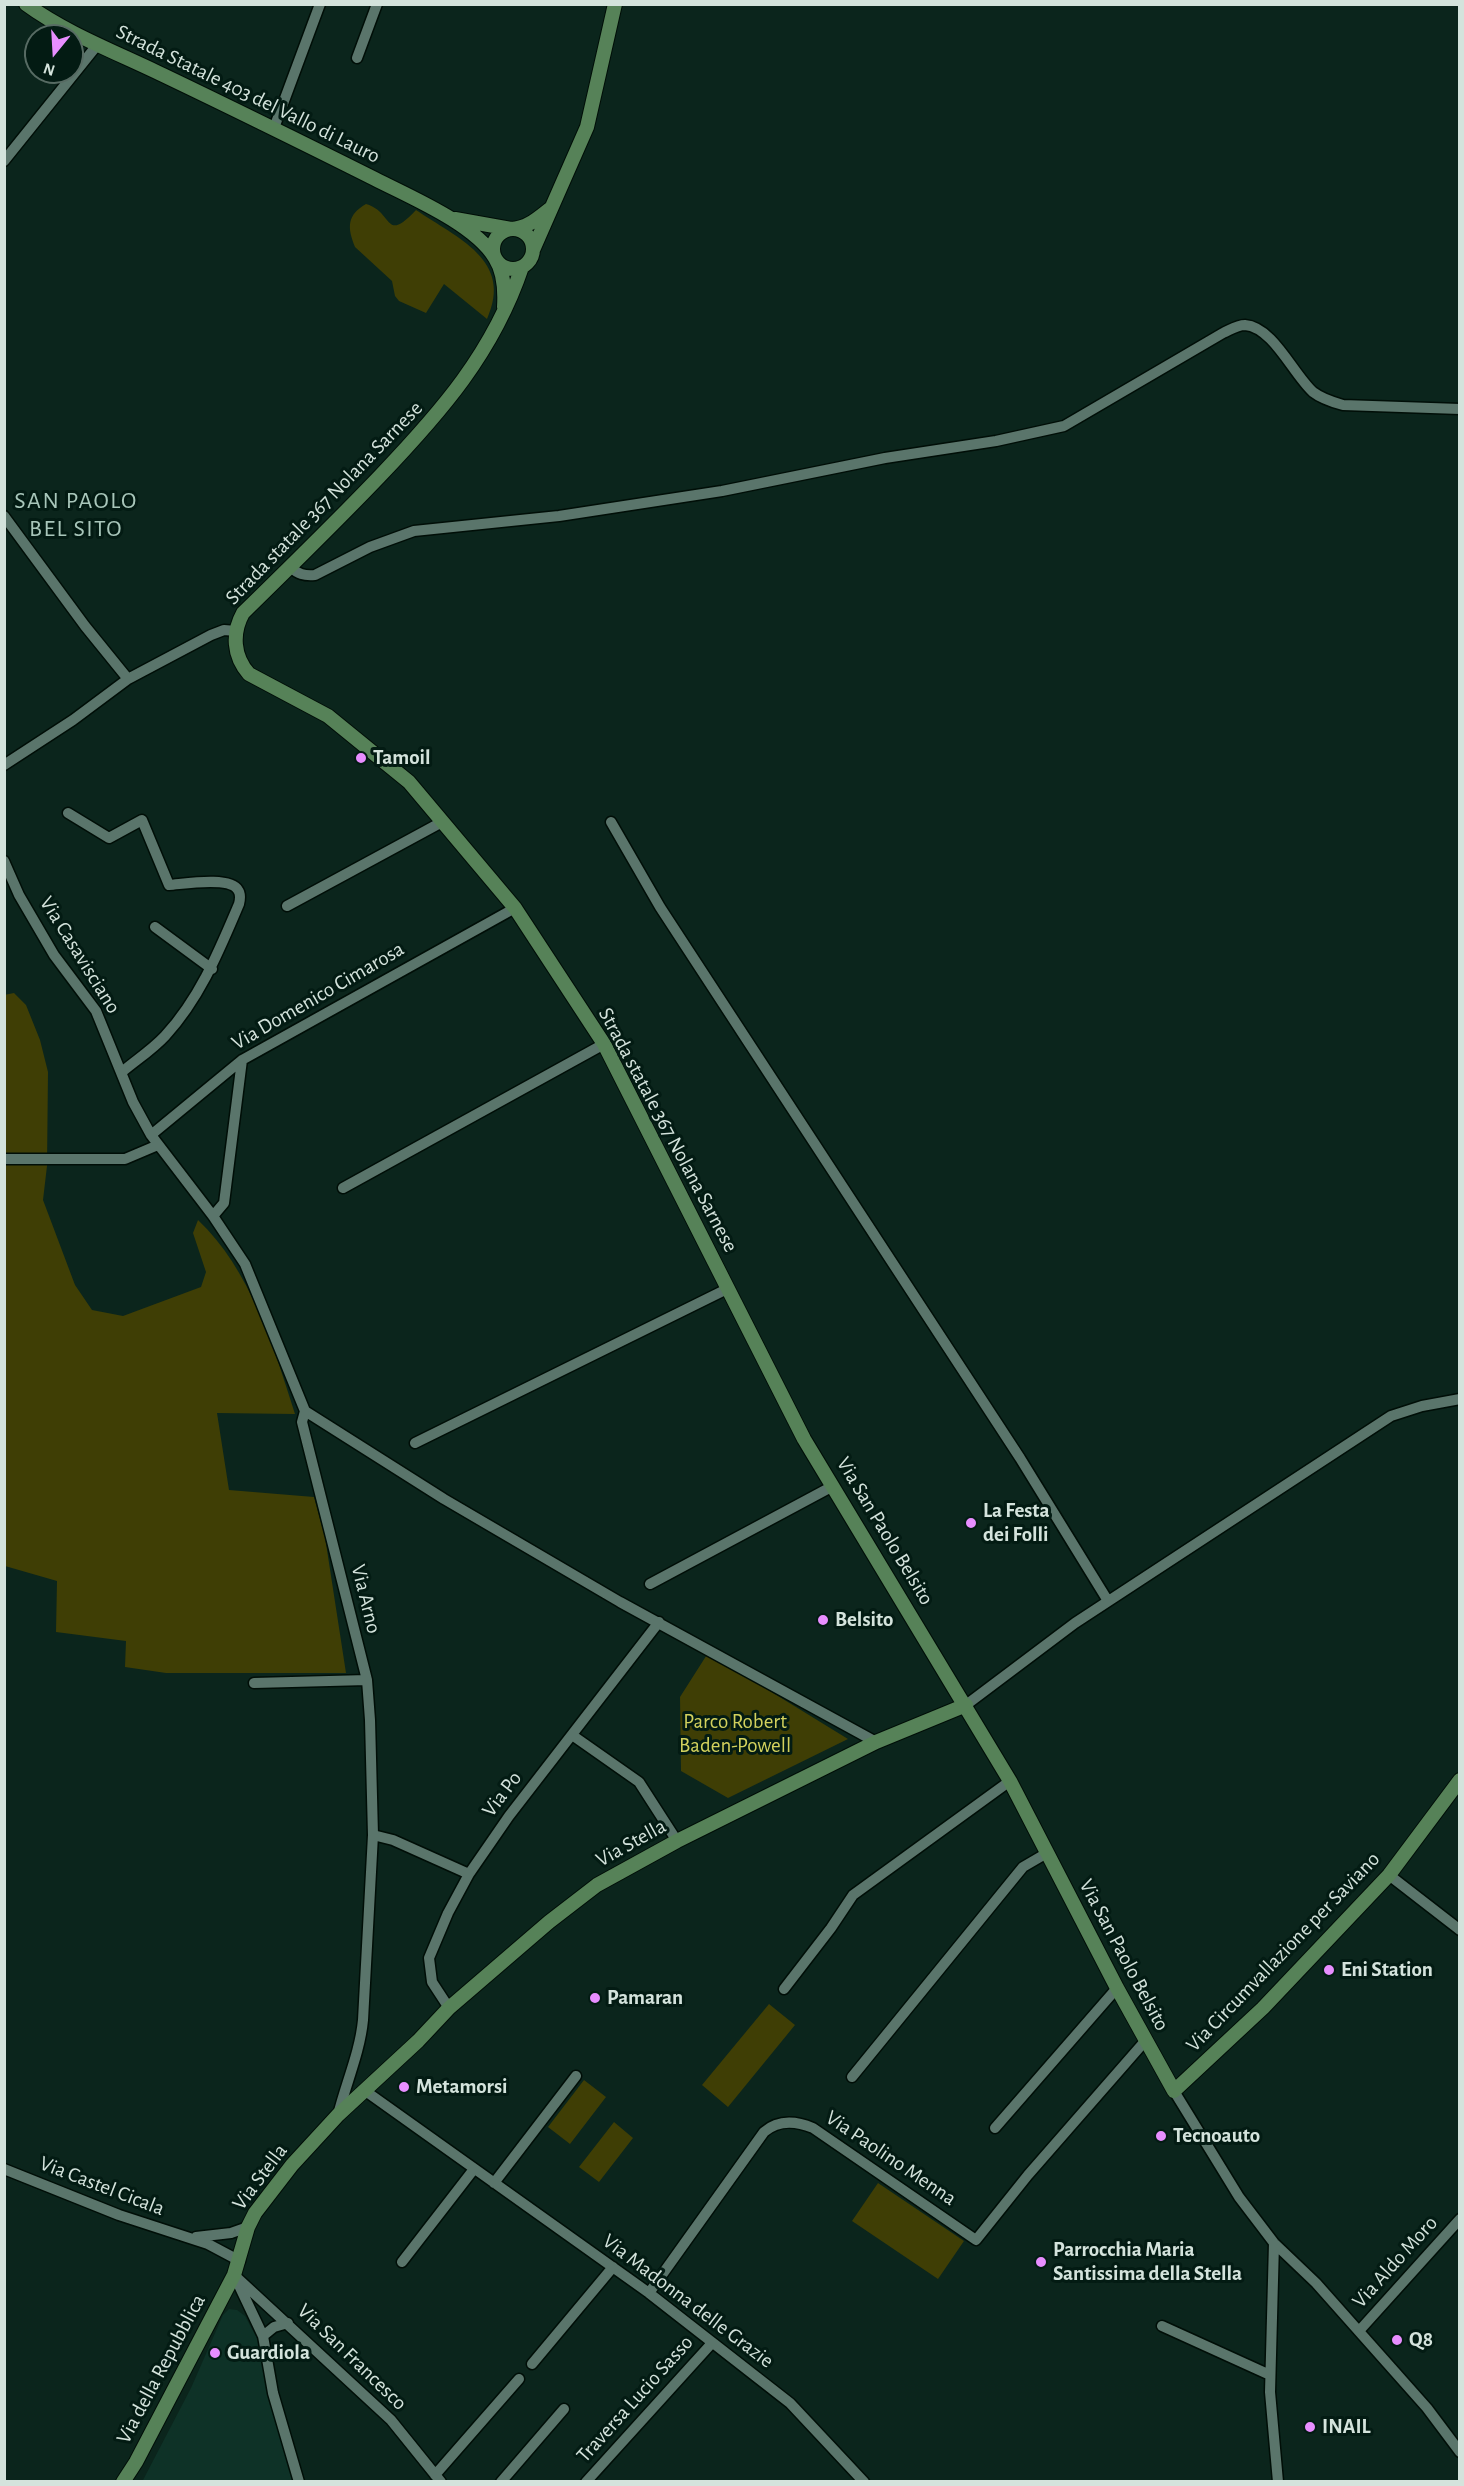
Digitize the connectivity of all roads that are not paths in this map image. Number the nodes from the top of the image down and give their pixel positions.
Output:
1 (26, 4) edge
2 (320, 4) edge
3 (377, 4) edge
4 (615, 4) edge
5 (98, 44) junction
6 (357, 58) dead end
7 (274, 128) junction
8 (4, 161) edge
9 (552, 208) junction
10 (453, 219) junction
11 (511, 230) junction
12 (533, 250) junction
13 (496, 259) junction
14 (522, 267) junction
15 (504, 311) junction
16 (1460, 408) edge
17 (4, 516) edge
18 (290, 567) junction
19 (236, 631) junction
20 (128, 679) junction
21 (4, 765) edge
22 (68, 813) dead end
23 (442, 822) junction
24 (611, 822) dead end
25 (4, 861) edge
26 (287, 906) dead end
27 (515, 908) junction
28 (155, 927) dead end
29 (212, 969) junction
30 (604, 1044) junction
31 (242, 1060) junction
32 (122, 1072) junction
33 (151, 1135) junction
34 (158, 1145) junction
35 (4, 1159) edge
36 (343, 1188) dead end
37 (213, 1216) junction
38 (727, 1289) junction
39 (1460, 1399) edge
40 (304, 1411) junction
41 (804, 1439) joint
42 (416, 1443) dead end
43 (833, 1486) junction
44 (650, 1584) dead end
45 (1108, 1601) junction
46 (659, 1622) junction
47 (367, 1680) junction
48 (254, 1683) dead end
49 (966, 1705) junction
50 (572, 1735) junction
51 (876, 1742) junction
52 (1460, 1780) edge
53 (1010, 1781) junction
54 (373, 1835) junction
55 (677, 1840) junction
56 (1047, 1853) junction
57 (469, 1874) junction
58 (1389, 1875) junction
59 (1460, 1930) edge
60 (1117, 1988) junction
61 (784, 1989) dead end
62 (449, 2008) junction
63 (1146, 2040) junction
64 (576, 2076) dead end
65 (852, 2077) dead end
66 (364, 2090) junction
67 (1174, 2091) junction
68 (338, 2115) junction
69 (995, 2128) dead end
70 (4, 2169) edge
71 (474, 2169) junction
72 (494, 2183) junction
73 (1460, 2219) edge
74 (248, 2227) junction
75 (187, 2237) junction
76 (1274, 2243) junction
77 (240, 2261) junction
78 (402, 2262) dead end
79 (613, 2267) junction
80 (234, 2275) junction
81 (649, 2293) junction
82 (288, 2323) junction
83 (1162, 2326) dead end
84 (1359, 2331) junction
85 (263, 2336) junction
86 (712, 2343) junction
87 (532, 2364) dead end
88 (1270, 2375) junction
89 (519, 2379) dead end
90 (564, 2409) dead end
91 (1460, 2452) edge
92 (438, 2478) edge
93 (123, 2481) edge
94 (299, 2481) edge
95 (501, 2481) edge
96 (586, 2481) edge
97 (864, 2481) edge
98 (1278, 2481) edge

1 - 5 main road, Strada Statale 403 del Vallo di Lauro
2 - 7 street
3 - 6 street
4 - 9 main road
5 - 7 main road, Strada Statale 403 del Vallo di Lauro
5 - 8 street
7 - 10 main road, Strada Statale 403 del Vallo di Lauro
9 - 11 main road
9 - 12 main road
10 - 11 main road, Strada Statale 403 del Vallo di Lauro
10 - 13 main road, Strada Statale 403 del Vallo di Lauro
11 - 12 main road
11 - 13 main road
12 - 14 main road
13 - 14 main road
13 - 15 main road
14 - 15 main road, Strada statale 367 Nolana Sarnese
15 - 18 main road, Strada statale 367 Nolana Sarnese
16 - 18 street
17 - 20 street
18 - 19 main road, Strada statale 367 Nolana Sarnese
19 - 20 street
19 - 23 main road, Strada statale 367 Nolana Sarnese
20 - 21 street
22 - 29 street
23 - 26 street
23 - 27 main road, Strada statale 367 Nolana Sarnese
24 - 45 street
25 - 32 street, Via Casavisciano
27 - 30 main road, Strada statale 367 Nolana Sarnese
27 - 31 street, Via Domenico Cimarosa
28 - 29 street
29 - 32 street
30 - 36 street
30 - 38 main road, Strada statale 367 Nolana Sarnese
31 - 33 street, Via Domenico Cimarosa
31 - 37 street
32 - 33 street, Via Casavisciano
33 - 34 street, Via Arno
34 - 35 street
34 - 37 street, Via Arno
37 - 40 street, Via Arno
38 - 41 main road, Strada statale 367 Nolana Sarnese
38 - 42 street
39 - 45 street
40 - 46 street
40 - 47 street, Via Arno
41 - 43 main road, Via San Paolo Belsito
43 - 44 street
43 - 49 main road, Via San Paolo Belsito
45 - 49 street
46 - 50 street, Via Po
46 - 51 street
47 - 48 street
47 - 54 street, Via Arno
49 - 51 main road, Via Stella
49 - 53 main road, Via San Paolo Belsito
50 - 55 street
50 - 57 street, Via Po
51 - 55 main road, Via Stella
52 - 58 main road, Via Circumvallazione per Saviano
53 - 56 main road, Via San Paolo Belsito
53 - 61 street
54 - 57 street
54 - 68 street, Via Arno
55 - 62 main road, Via Stella
56 - 60 main road, Via San Paolo Belsito
56 - 65 street
57 - 62 street, Via Po
58 - 59 street
58 - 67 main road, Via Circumvallazione per Saviano
60 - 63 main road, Via San Paolo Belsito
60 - 69 street
62 - 66 main road, Via Stella
63 - 67 main road, Via San Paolo Belsito
63 - 81 street, Via Paolino Menna
64 - 72 street
66 - 68 main road, Via Stella
66 - 71 street, Via Madonna delle Grazie
67 - 76 street, Via San Paolo Belsito
68 - 74 main road, Via Stella
70 - 75 street, Via Castel Cicala
71 - 72 street, Via Madonna delle Grazie
71 - 78 street
72 - 79 street, Via Madonna delle Grazie
73 - 84 street, Via Aldo Moro
74 - 75 street
74 - 77 main road, Via Stella
75 - 77 street, Via Castel Cicala
76 - 84 street, Via San Paolo Belsito
76 - 88 street
77 - 80 main road, Via Stella
79 - 81 street, Via Madonna delle Grazie
79 - 87 street
80 - 82 street, Via San Francesco
80 - 85 street
80 - 93 main road, Via della Repubblica
81 - 86 street, Via Madonna delle Grazie
82 - 85 street
82 - 92 street, Via San Francesco
83 - 88 street
84 - 91 street, Via San Paolo Belsito
85 - 94 street
86 - 96 street, Traversa Lucio Sasso
86 - 97 street, Via Madonna delle Grazie
88 - 98 street
89 - 92 street, Via San Francesco
90 - 95 street

